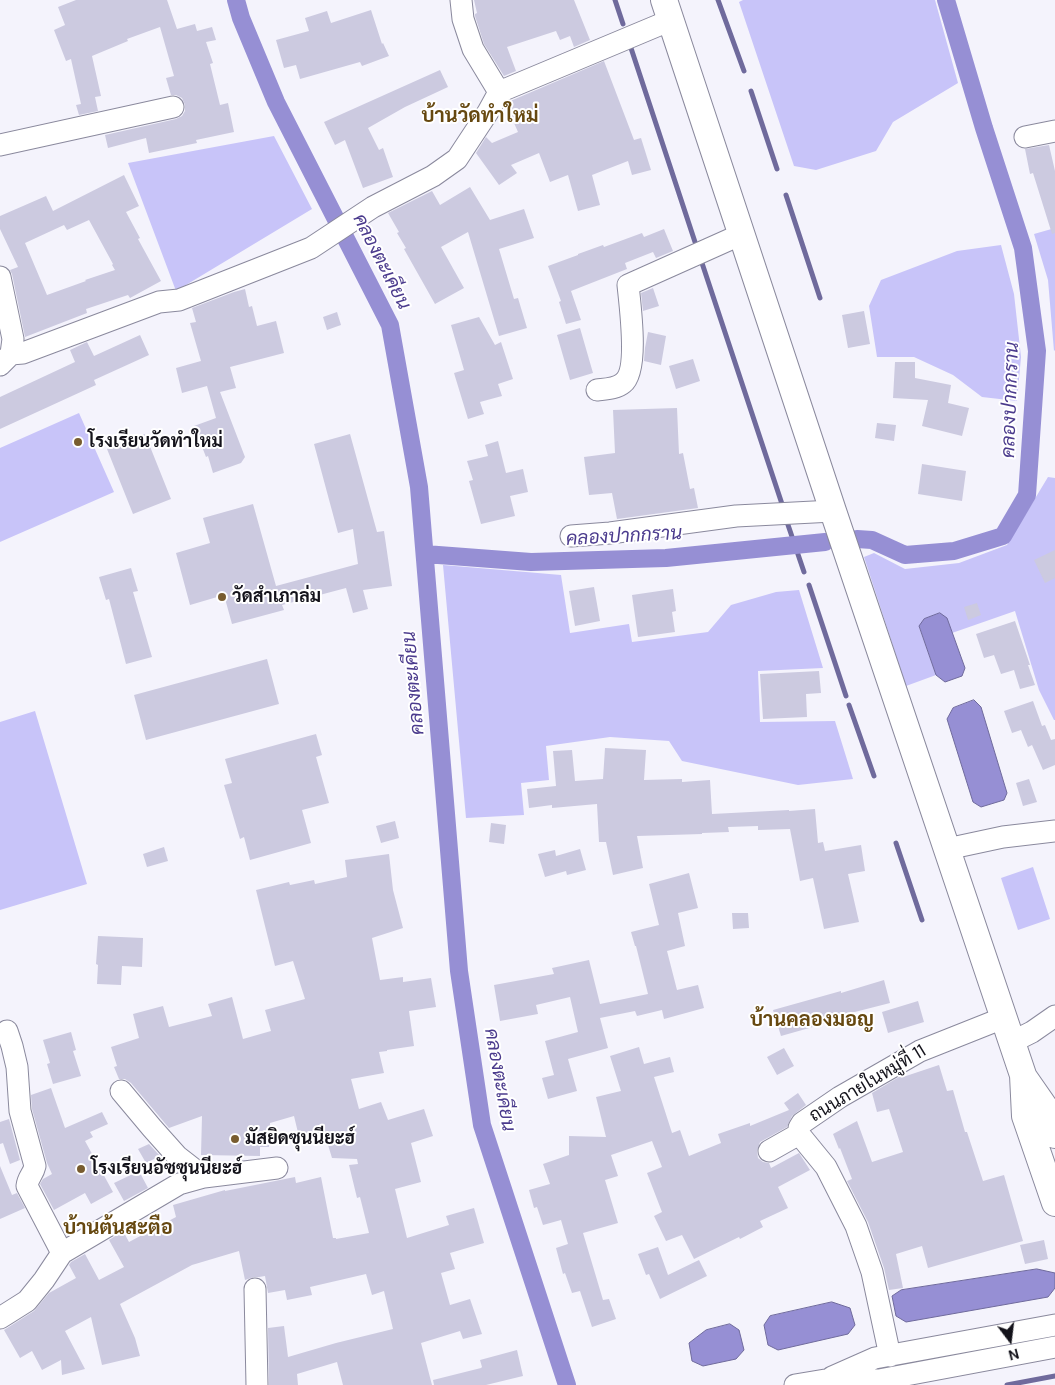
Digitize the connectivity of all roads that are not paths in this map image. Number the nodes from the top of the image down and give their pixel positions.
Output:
1 (461, 0) edge
2 (668, 10) edge
3 (499, 92) junction
4 (173, 107) dead end
5 (1055, 131) edge
6 (1025, 137) dead end
7 (0, 145) edge
8 (742, 234) junction
9 (0, 276) edge
10 (6, 359) edge
11 (597, 390) dead end
12 (832, 511) junction
13 (572, 536) dead end
14 (1055, 831) edge
15 (947, 850) junction
16 (1055, 1016) edge
17 (1003, 1018) junction
18 (7, 1031) dead end
19 (1012, 1042) junction
20 (1023, 1076) junction
21 (121, 1091) dead end
22 (799, 1134) junction
23 (1055, 1135) edge
24 (769, 1151) dead end
25 (277, 1168) dead end
26 (204, 1177) junction
27 (1055, 1203) edge
28 (62, 1252) junction
29 (255, 1289) dead end
30 (0, 1318) edge
31 (1055, 1325) edge
32 (1055, 1347) edge
33 (890, 1356) junction
34 (825, 1380) junction
35 (887, 1382) edge
36 (257, 1385) edge
37 (796, 1385) edge

1 - 3 street
2 - 3 street
2 - 8 main road
3 - 10 street
4 - 7 street
5 - 6 street
8 - 11 street
8 - 12 main road
9 - 10 street
12 - 13 street
12 - 15 main road
14 - 15 street
15 - 17 main road
16 - 19 street
17 - 19 main road
17 - 22 street, ถนนภายในหมู่ที่ 11
18 - 28 street
19 - 20 main road
20 - 23 main road
20 - 27 main road
21 - 26 street
22 - 24 street
22 - 33 street, ถนนภายในหมู่ที่ 11
25 - 26 street
26 - 28 street
28 - 30 street
29 - 36 street
31 - 33 street
32 - 35 street
33 - 34 street
34 - 35 street
34 - 37 street

